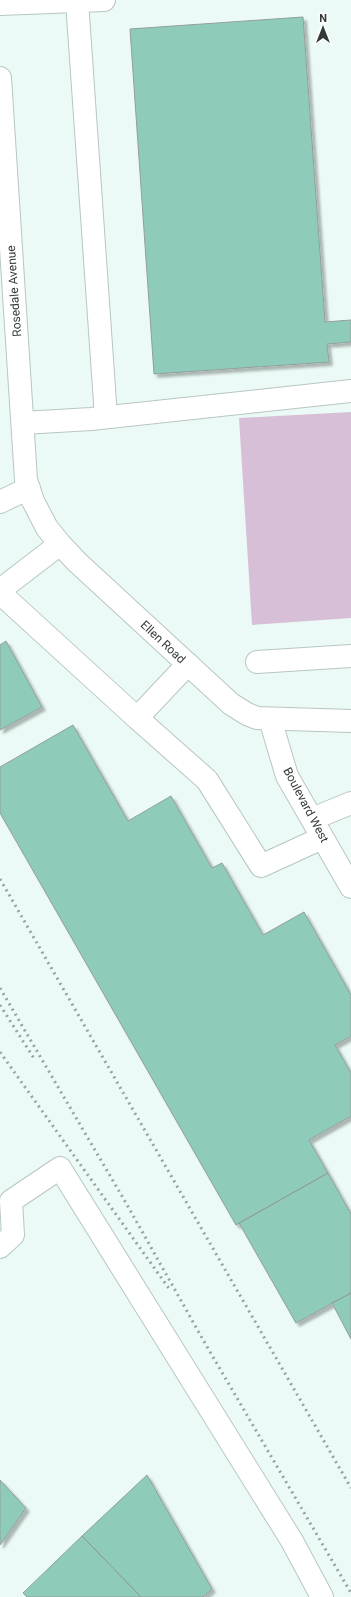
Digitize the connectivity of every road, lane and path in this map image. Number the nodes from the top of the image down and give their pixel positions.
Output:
1 (104, 0) edge
2 (77, 1) edge
3 (0, 4) edge
4 (0, 78) edge
5 (351, 391) edge
6 (106, 417) junction
7 (23, 422) junction
8 (28, 484) junction
9 (0, 502) edge
10 (60, 544) junction
11 (0, 590) edge
12 (0, 593) edge
13 (257, 662) dead end
14 (351, 662) edge
15 (188, 664) junction
16 (137, 718) junction
17 (270, 719) junction
18 (351, 721) edge
19 (351, 803) edge
20 (317, 828) junction
21 (351, 887) edge
22 (6, 1241) edge
23 (322, 1597) edge

1 - 2 street
2 - 3 street
2 - 6 street
4 - 7 street, Rosedale Avenue
5 - 6 street
6 - 7 street
7 - 8 street, Rosedale Avenue
8 - 9 street
8 - 10 street, Ellen Road
10 - 11 street
10 - 15 street, Ellen Road
12 - 16 street
13 - 14 street
15 - 16 street
15 - 17 street, Ellen Road
16 - 20 street
17 - 18 street, Ellen Road
17 - 20 street, Boulevard West
19 - 20 street
20 - 21 street, Boulevard West
22 - 23 street

